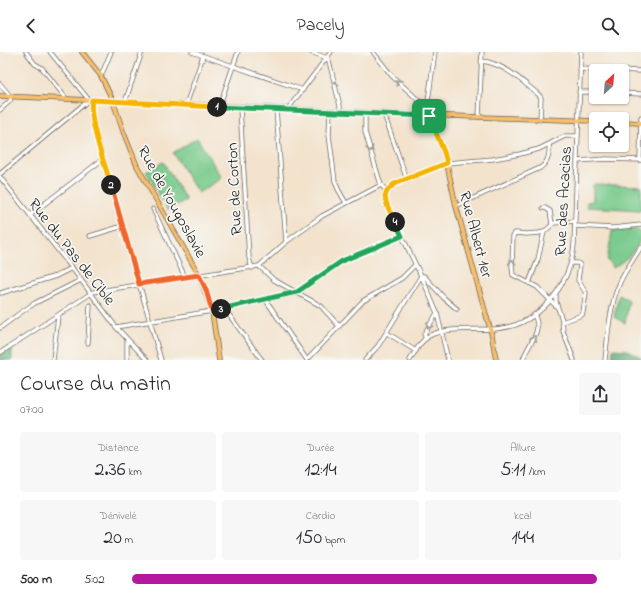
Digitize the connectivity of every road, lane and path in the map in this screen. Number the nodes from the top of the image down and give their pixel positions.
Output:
1 (26, 52) edge
2 (50, 52) edge
3 (82, 52) edge
4 (111, 52) edge
5 (142, 52) edge
6 (192, 52) edge
7 (238, 52) edge
8 (311, 52) edge
9 (331, 52) edge
10 (372, 52) edge
11 (435, 52) edge
12 (482, 52) edge
13 (581, 52) edge
14 (203, 56) junction
15 (327, 58) junction
16 (481, 61) junction
17 (233, 65) junction
18 (580, 69) junction
19 (641, 71) edge
20 (102, 76) junction
21 (0, 84) edge
22 (302, 90) junction
23 (579, 92) junction
24 (589, 92) edge
25 (629, 93) edge
26 (641, 94) edge
27 (0, 96) edge
28 (11, 97) junction
29 (65, 99) junction
30 (91, 100) junction
31 (113, 101) junction
32 (125, 102) junction
33 (186, 105) junction
34 (219, 107) junction
35 (240, 108) junction
36 (427, 108) junction
37 (276, 109) junction
38 (0, 110) edge
39 (288, 110) junction
40 (330, 111) junction
41 (340, 112) junction
42 (365, 113) junction
43 (384, 114) junction
44 (429, 116) junction
45 (479, 117) junction
46 (641, 117) edge
47 (540, 120) junction
48 (578, 121) junction
49 (589, 121) edge
50 (629, 122) edge
51 (641, 123) edge
52 (578, 136) junction
53 (549, 145) junction
54 (103, 159) junction
55 (641, 160) edge
56 (577, 161) junction
57 (447, 163) junction
58 (0, 174) edge
59 (0, 177) edge
60 (407, 180) junction
61 (381, 185) junction
62 (388, 189) junction
63 (346, 203) junction
64 (456, 206) junction
65 (543, 208) dead end
66 (153, 209) dead end
67 (30, 215) junction
68 (574, 221) junction
69 (552, 224) junction
70 (641, 224) edge
71 (123, 226) junction
72 (575, 226) junction
73 (544, 232) junction
74 (90, 236) dead end
75 (402, 236) junction
76 (286, 242) junction
77 (641, 247) edge
78 (571, 263) junction
79 (415, 265) junction
80 (259, 266) junction
81 (72, 268) junction
82 (252, 268) junction
83 (199, 275) junction
84 (421, 276) junction
85 (185, 278) junction
86 (81, 280) junction
87 (529, 282) junction
88 (139, 284) junction
89 (91, 292) junction
90 (297, 292) junction
91 (1, 293) edge
92 (556, 294) junction
93 (84, 298) junction
94 (265, 299) junction
95 (97, 301) junction
96 (550, 301) junction
97 (90, 305) junction
98 (557, 307) junction
99 (224, 308) junction
100 (457, 309) dead end
101 (212, 311) junction
102 (437, 314) junction
103 (534, 315) junction
104 (58, 316) junction
105 (149, 320) junction
106 (562, 322) junction
107 (339, 326) junction
108 (116, 327) junction
109 (0, 328) edge
110 (490, 329) junction
111 (441, 332) junction
112 (387, 333) junction
113 (426, 339) junction
114 (127, 340) junction
115 (88, 343) dead end
116 (416, 351) junction
117 (0, 353) edge
118 (53, 360) edge
119 (127, 360) edge
120 (147, 360) edge
121 (161, 360) edge
122 (219, 360) edge
123 (262, 360) edge
124 (307, 360) edge
125 (365, 360) edge
126 (410, 360) edge
127 (448, 360) edge
128 (496, 360) edge
129 (523, 360) edge
130 (574, 360) edge
131 (605, 360) edge

1 - 29 street
2 - 30 street
3 - 20 main road, Rue de Yougoslavie
4 - 20 street
5 - 32 street
6 - 14 street
7 - 17 street
8 - 15 street
9 - 15 street
36 -> 10 street
11 - 36 street
12 - 16 street
13 - 18 street, Rue des Acacias
14 - 17 street
14 - 33 street
15 - 22 street
41 -> 15 street
16 - 45 street
16 - 47 street
17 - 22 street
17 - 34 street
18 - 19 street
18 - 23 street, Rue des Acacias
20 - 31 main road, Rue de Yougoslavie
21 - 28 street
22 - 39 street
23 - 24 street
23 - 48 street, Rue des Acacias
25 - 26 street
27 - 28 main road
28 - 29 main road
28 - 38 street
29 - 30 main road
30 - 31 main road
30 - 54 street
30 - 58 street
31 - 32 main road
31 - 83 main road, Rue de Yougoslavie
32 - 33 main road
33 - 34 main road
34 - 35 main road
35 - 37 main road
35 - 82 street, Rue de Corton
36 - 44 street
37 - 39 main road
37 - 76 street
39 - 40 main road
40 - 41 main road
40 - 63 street
41 - 42 main road
42 - 43 main road
42 -> 61 street
43 - 44 main road
43 - 60 street
44 - 45 main road
44 - 57 main road, Rue Albert 1er
45 - 47 main road
46 - 51 street
47 - 48 main road
48 - 49 main road
48 - 52 street, Rue des Acacias
50 - 51 main road
51 - 55 street
52 - 53 street
52 - 56 street, Rue des Acacias
53 - 57 street
53 - 64 street
54 - 67 street
54 - 71 street
55 - 56 street
56 - 68 street, Rue des Acacias
57 - 60 street
57 - 64 main road, Rue Albert 1er
59 - 67 street, Rue du Pas de Cible
60 - 62 street
61 - 62 street
61 - 63 street
62 - 75 street
63 - 76 street
64 - 110 main road, Rue Albert 1er
65 - 69 street
66 - 85 street
67 - 81 street, Rue du Pas de Cible
68 - 69 street
68 - 72 street, Rue des Acacias
69 - 73 street
70 - 72 street
71 - 74 street
71 - 88 street
72 - 78 street, Rue des Acacias
73 - 87 street
87 -> 73 street
75 - 79 street
75 - 90 street
76 - 80 street
77 - 131 street
78 - 92 street, Rue des Acacias
78 - 106 street
79 - 84 street
79 - 107 street
80 - 82 street
80 - 90 street
81 - 86 street, Rue du Pas de Cible
81 - 91 street
82 - 83 street
83 - 85 street
83 - 101 main road, Rue de Yougoslavie
84 - 100 street
84 - 102 street
84 - 112 street
85 - 88 street
86 - 89 street, Rue du Pas de Cible
86 - 109 street
87 - 96 street
88 - 89 street
88 - 105 street
89 - 93 street
89 - 95 street, Rue du Pas de Cible
90 - 94 street
90 - 107 street
92 - 96 street, Rue des Acacias
92 - 98 street
93 - 97 street
93 - 104 street
94 - 99 street
94 - 124 street
95 - 97 street
95 - 108 street, Rue du Pas de Cible
96 - 98 street
96 - 103 street, Rue des Acacias
97 - 115 street
98 - 106 street
99 - 101 street
99 - 123 street
101 - 105 street
101 - 122 main road, Rue de Yougoslavie
102 - 111 street
102 -> 113 street
103 - 110 street, Rue des Acacias
129 -> 103 street
104 - 117 street
104 - 118 street
105 - 108 street
105 - 121 street
106 - 130 street
107 - 124 street
108 - 114 street, Rue du Pas de Cible
110 - 111 street, Rue des Acacias
110 - 128 main road, Rue Albert 1er
111 - 113 street
111 - 127 street
112 - 116 street
112 - 125 street
113 - 116 street
114 - 119 street
114 - 120 street, Rue du Pas de Cible
116 - 126 street

